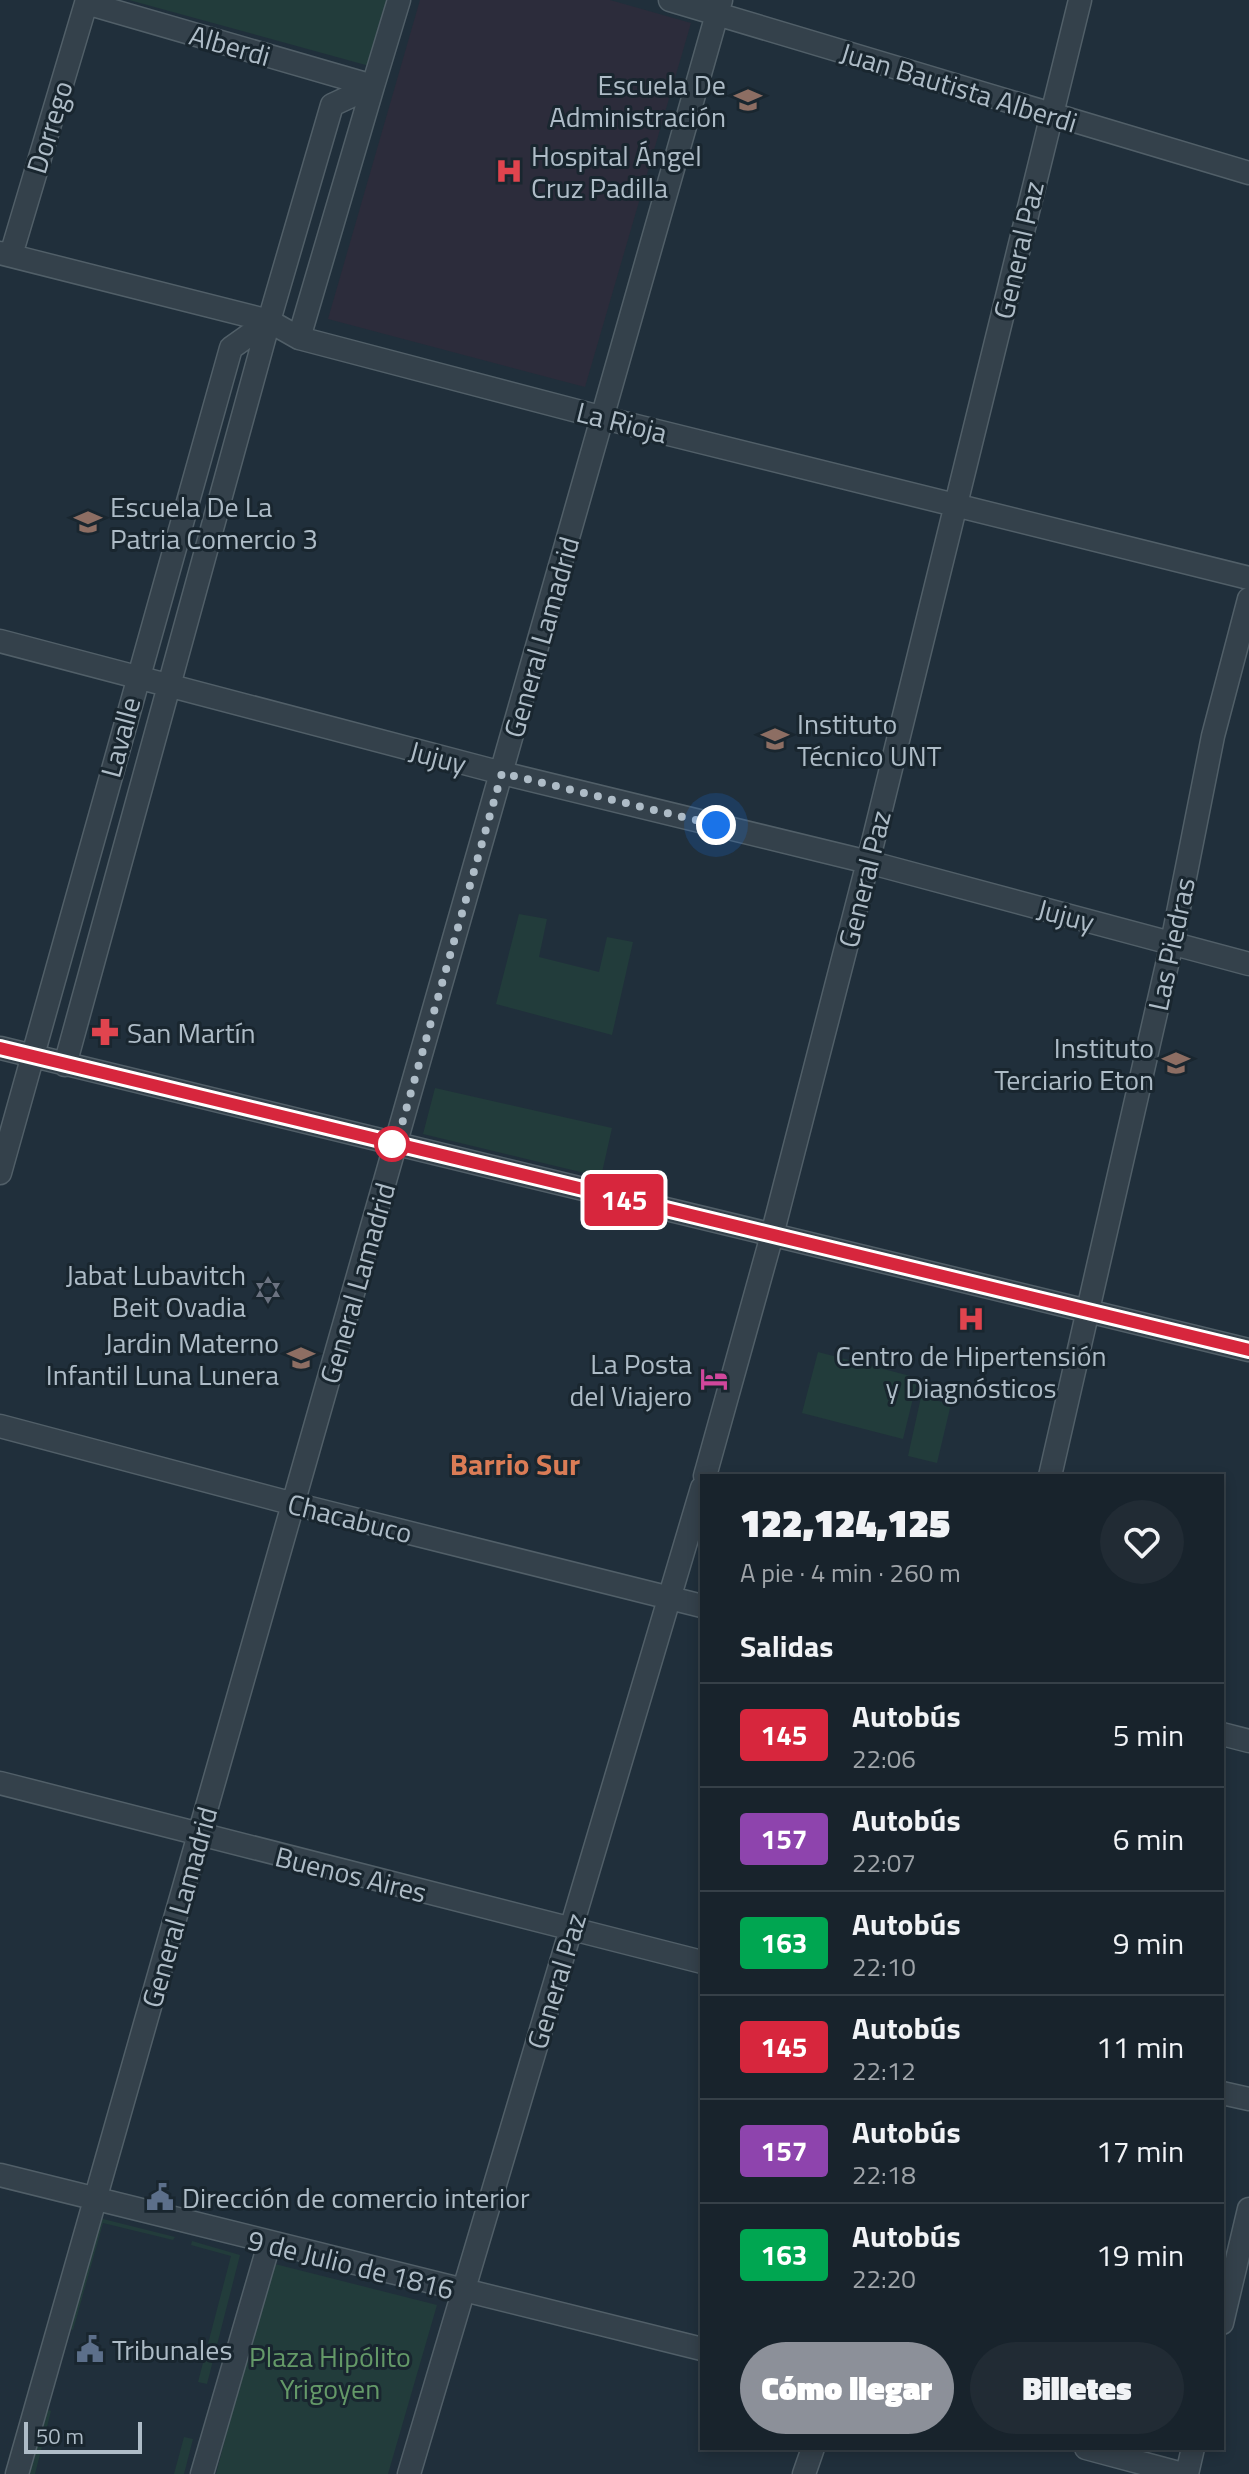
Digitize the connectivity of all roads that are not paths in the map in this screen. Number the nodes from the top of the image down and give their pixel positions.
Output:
1 (399, 0) edge
2 (670, 0) edge
3 (1080, 0) edge
4 (87, 2) edge
5 (719, 7) edge
6 (373, 86) junction
7 (1050, 115) junction
8 (1249, 173) edge
9 (5, 254) edge
10 (269, 321) junction
11 (299, 338) junction
12 (604, 418) junction
13 (958, 504) junction
14 (1249, 578) edge
15 (1249, 599) edge
16 (0, 641) edge
17 (136, 676) junction
18 (170, 686) junction
19 (502, 773) junction
20 (868, 862) junction
21 (1172, 943) junction
22 (1249, 964) edge
23 (0, 1048) edge
24 (31, 1056) junction
25 (65, 1065) junction
26 (396, 1145) junction
27 (0, 1173) edge
28 (772, 1235) junction
29 (1087, 1309) junction
30 (1249, 1350) edge
31 (0, 1426) edge
32 (706, 1474) edge
33 (1050, 1474) edge
34 (700, 1495) edge
35 (294, 1504) junction
36 (671, 1598) junction
37 (700, 1605) edge
38 (1224, 1735) edge
39 (1249, 1741) edge
40 (0, 1783) edge
41 (200, 1835) junction
42 (571, 1930) junction
43 (700, 1962) edge
44 (1224, 2093) edge
45 (1249, 2099) edge
46 (0, 2175) edge
47 (96, 2199) junction
48 (1249, 2209) edge
49 (269, 2244) junction
50 (462, 2291) junction
51 (1224, 2315) edge
52 (700, 2349) edge
53 (812, 2450) edge
54 (1094, 2450) edge
55 (1192, 2450) edge
56 (414, 2473) edge
57 (17, 2474) edge
58 (202, 2474) edge
59 (804, 2474) edge
60 (1185, 2474) edge

1 - 6 street
2 - 5 street, Juan Bautista Alberdi
3 - 7 street, General Paz
4 - 6 street, Alberdi
4 - 9 street, Dorrego
5 - 7 street, Juan Bautista Alberdi
5 - 12 street, General Lamadrid
6 - 10 street, Lavalle
6 - 11 street
7 - 8 street, Juan Bautista Alberdi
7 - 13 street, General Paz
9 - 10 street, La Rioja
10 - 11 street, La Rioja
10 - 17 street, Lavalle
10 - 18 street, Lavalle
11 - 12 street, La Rioja
12 - 13 street, La Rioja
12 - 19 street, General Lamadrid
13 - 14 street, La Rioja
13 - 20 street, General Paz
15 - 21 street, Las Piedras
16 - 17 street, Jujuy
17 - 18 street, Jujuy
17 - 24 street, Lavalle
18 - 19 street, Jujuy
18 - 25 street, Lavalle
19 - 20 street, Jujuy
19 - 26 street, General Lamadrid
20 - 21 street, Jujuy
20 - 28 street, General Paz
21 - 22 street, Jujuy
21 - 29 street, Las Piedras
23 - 24 street
24 - 25 street
24 - 27 street, Lavalle
25 - 26 street
26 - 28 street
26 - 35 street, General Lamadrid
28 - 29 street
28 - 32 street, General Paz
29 - 30 street
29 - 33 street, Las Piedras
31 - 35 street, Chacabuco
34 - 36 street, General Paz
35 - 36 street, Chacabuco
35 - 41 street, General Lamadrid
36 - 37 street, Chacabuco
36 - 42 street, General Paz
38 - 39 street
40 - 41 street, Buenos Aires
41 - 42 street, Buenos Aires
41 - 47 street, General Lamadrid
42 - 43 street, Buenos Aires
42 - 50 street, General Paz
44 - 45 street
46 - 47 street, 9 de Julio de 1816
47 - 49 street, 9 de Julio de 1816
47 - 57 street, General Lamadrid
48 - 51 street
49 - 50 street, 9 de Julio de 1816
49 - 58 street
50 - 52 street, 9 de Julio de 1816
50 - 56 street, General Paz
53 - 59 street
54 - 60 street
55 - 60 street

